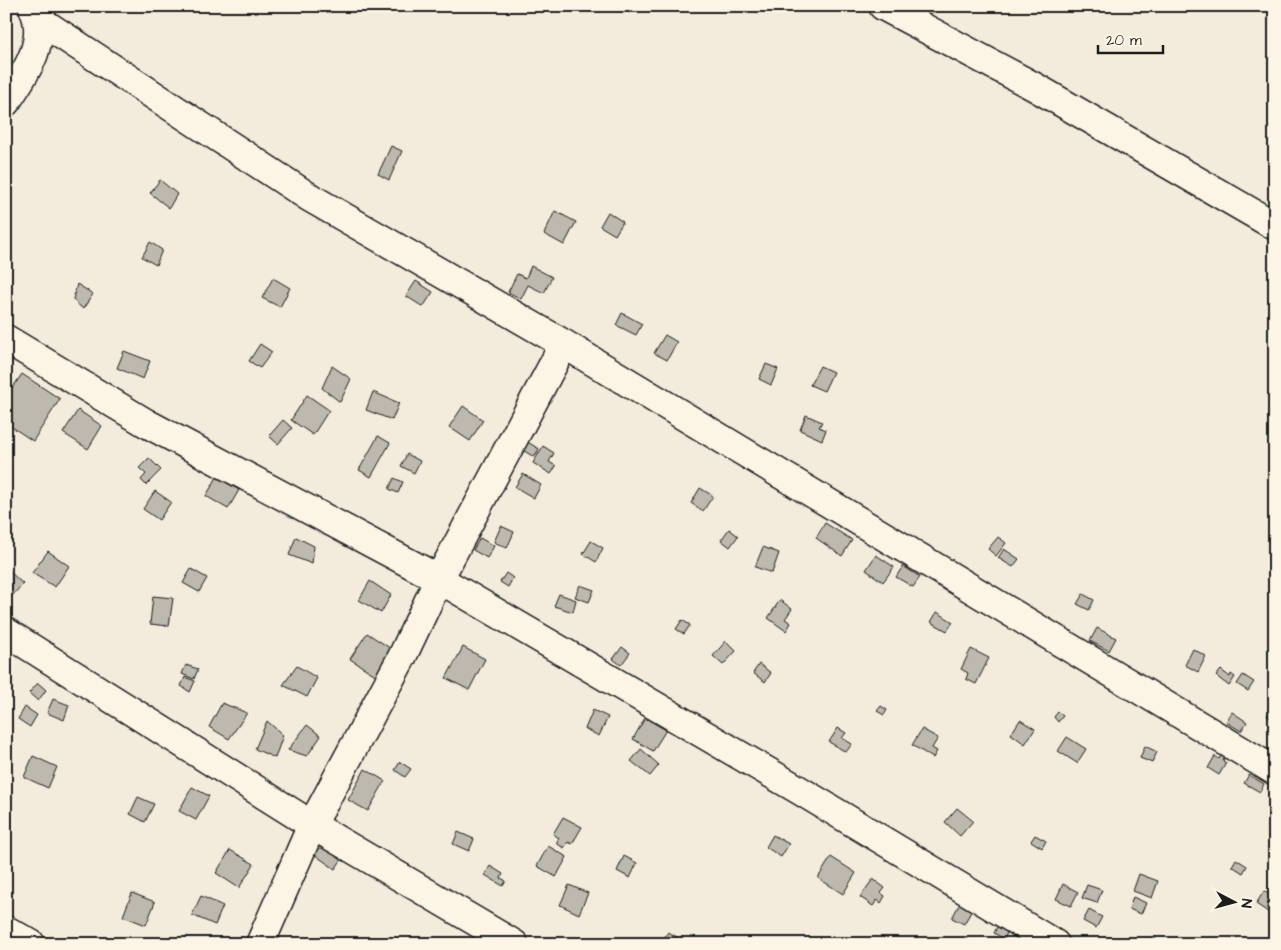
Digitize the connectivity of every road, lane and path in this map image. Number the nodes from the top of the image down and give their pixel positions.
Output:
1 (883, 6) edge
2 (36, 13) edge
3 (6, 102) edge
4 (1275, 226) edge
5 (6, 339) edge
6 (564, 344) junction
7 (438, 579) junction
8 (6, 632) edge
9 (1275, 771) edge
10 (312, 824) junction
11 (6, 930) edge
12 (31, 944) edge
13 (260, 944) edge
14 (514, 944) edge
15 (1055, 944) edge

1 - 4 street
2 - 3 street
2 - 6 street
5 - 7 street
6 - 7 street
6 - 9 street
7 - 10 street
7 - 15 street
8 - 10 street
10 - 13 street
10 - 14 street
11 - 12 street

